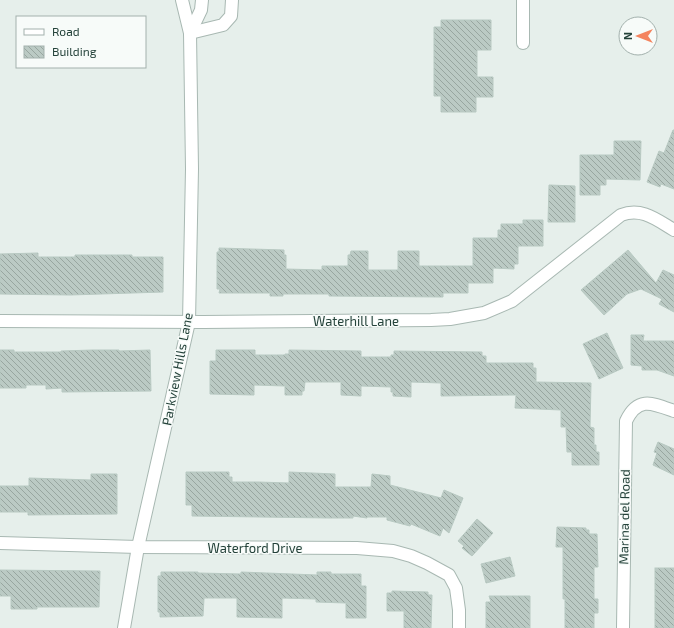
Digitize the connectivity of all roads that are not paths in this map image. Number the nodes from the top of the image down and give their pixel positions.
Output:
1 (182, 0) edge
2 (202, 0) edge
3 (232, 0) edge
4 (523, 0) edge
5 (190, 33) junction
6 (523, 43) dead end
7 (674, 230) edge
8 (0, 321) edge
9 (189, 322) junction
10 (674, 411) edge
11 (0, 543) edge
12 (138, 547) junction
13 (124, 628) edge
14 (459, 628) edge
15 (623, 628) edge

1 - 5 street, Parkview Hills Lane
2 - 5 street, Parkview Hills Lane
3 - 5 street
4 - 6 street
5 - 9 street, Parkview Hills Lane
7 - 9 street, Waterhill Lane
8 - 9 street, Waterhill Lane
9 - 12 street, Parkview Hills Lane
10 - 15 street, Marina del Road
11 - 12 street, Waterford Drive
12 - 13 street, Parkview Hills Lane
12 - 14 street, Waterford Drive

